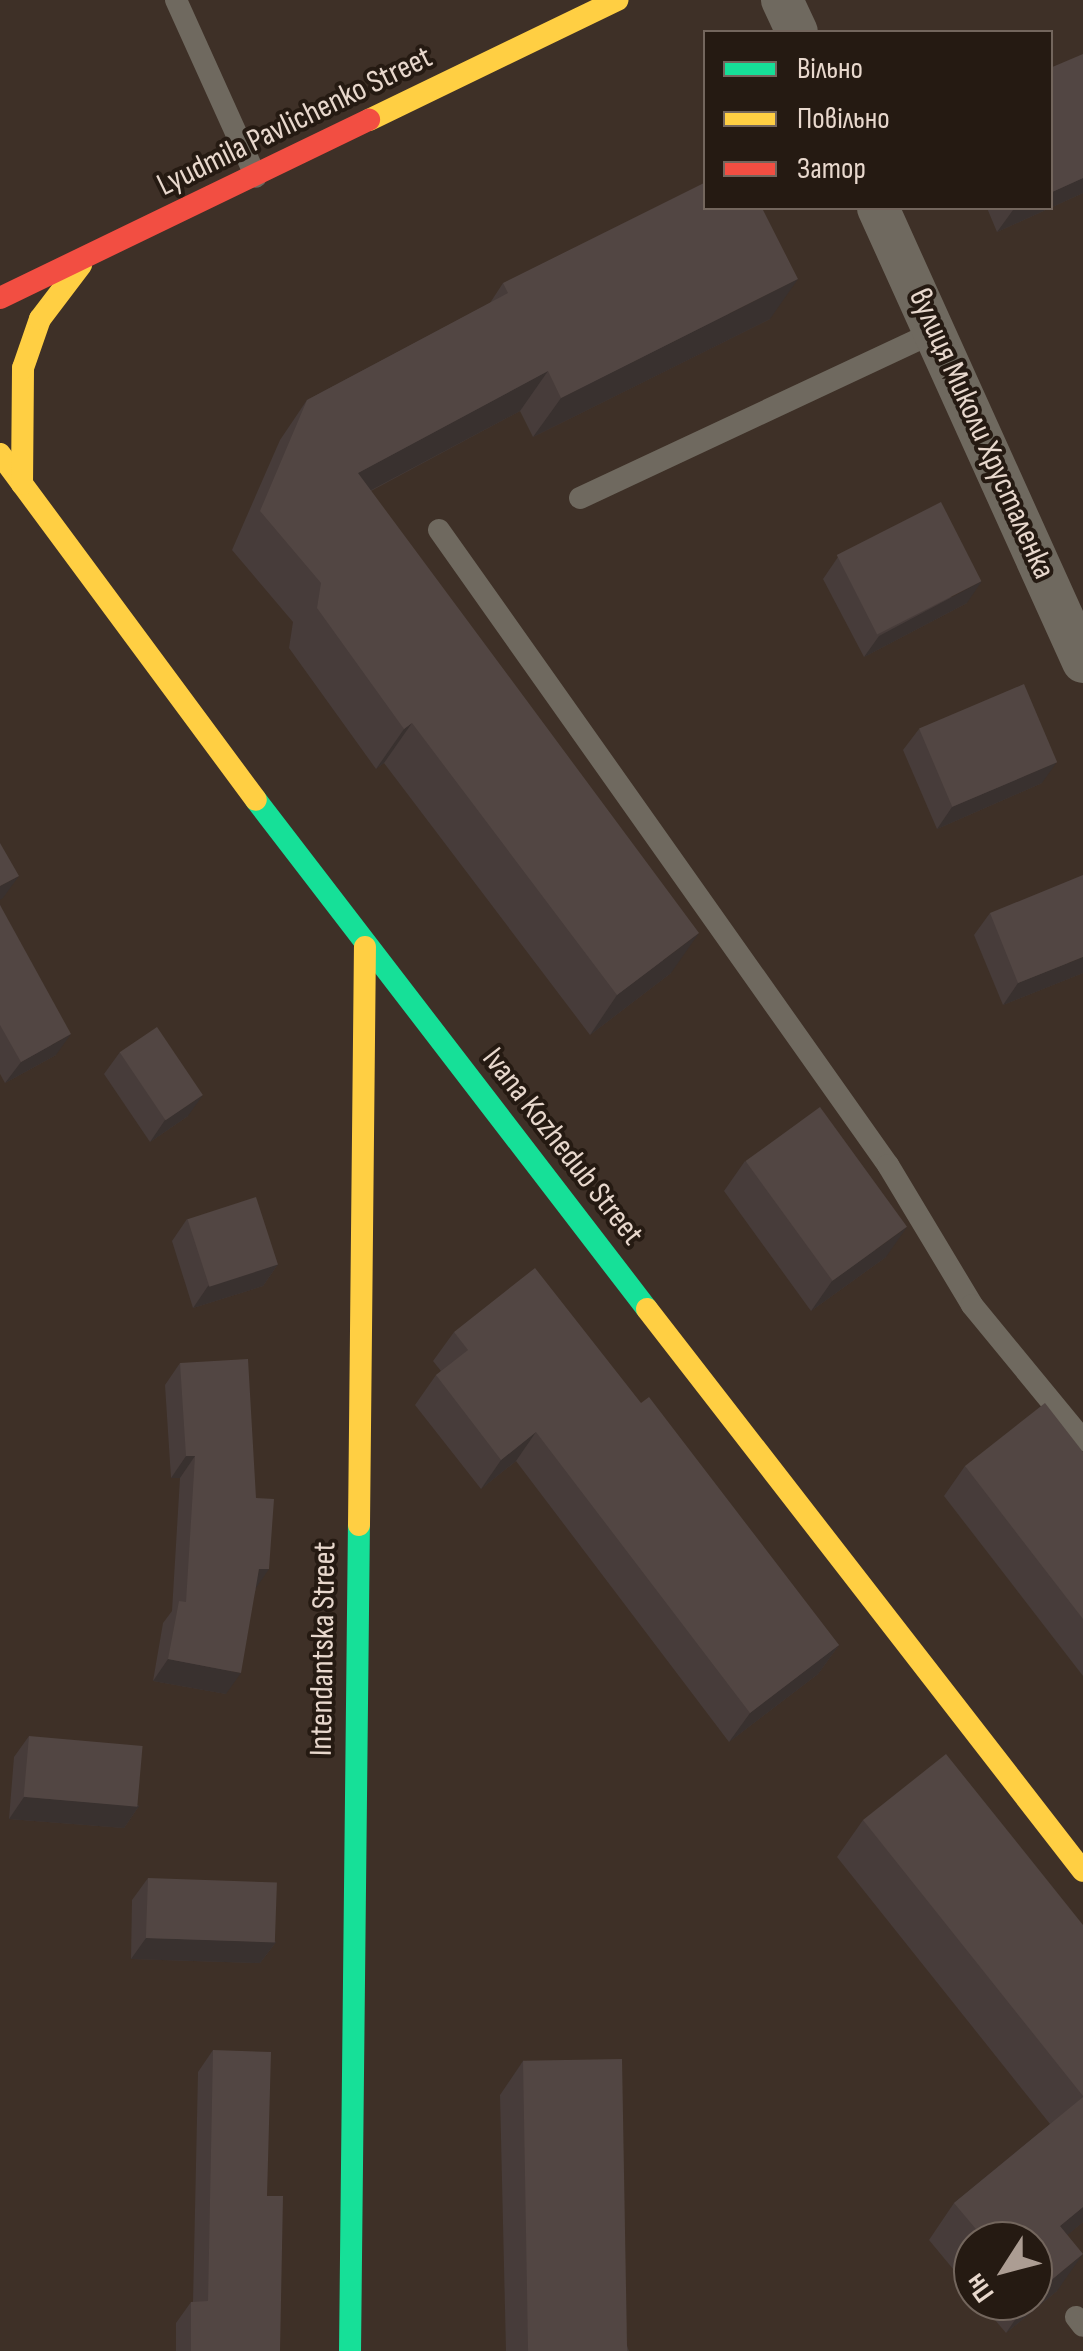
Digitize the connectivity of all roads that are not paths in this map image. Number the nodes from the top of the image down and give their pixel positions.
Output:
1 (176, 0) edge
2 (617, 0) edge
3 (782, 0) edge
4 (797, 30) edge
5 (256, 176) junction
6 (879, 210) edge
7 (80, 265) junction
8 (5, 294) edge
9 (936, 332) junction
10 (0, 454) edge
11 (22, 484) junction
12 (580, 498) dead end
13 (439, 530) dead end
14 (1083, 662) edge
15 (365, 947) junction
16 (1083, 1440) edge
17 (1083, 1872) edge
18 (350, 2351) edge

1 - 5 lane
2 - 5 street, Lyudmila Pavlichenko Street
3 - 4 street
5 - 7 street, Lyudmila Pavlichenko Street
6 - 9 street, вулиця Миколи Хрусталенка
7 - 8 street, Lyudmila Pavlichenko Street
7 - 11 street
9 - 12 lane
9 - 14 street, вулиця Миколи Хрусталенка
10 - 11 street, Ivana Kozhedub Street
11 - 15 street, Ivana Kozhedub Street
13 - 16 lane
15 - 17 street, Ivana Kozhedub Street
15 - 18 street, Intendantska Street

